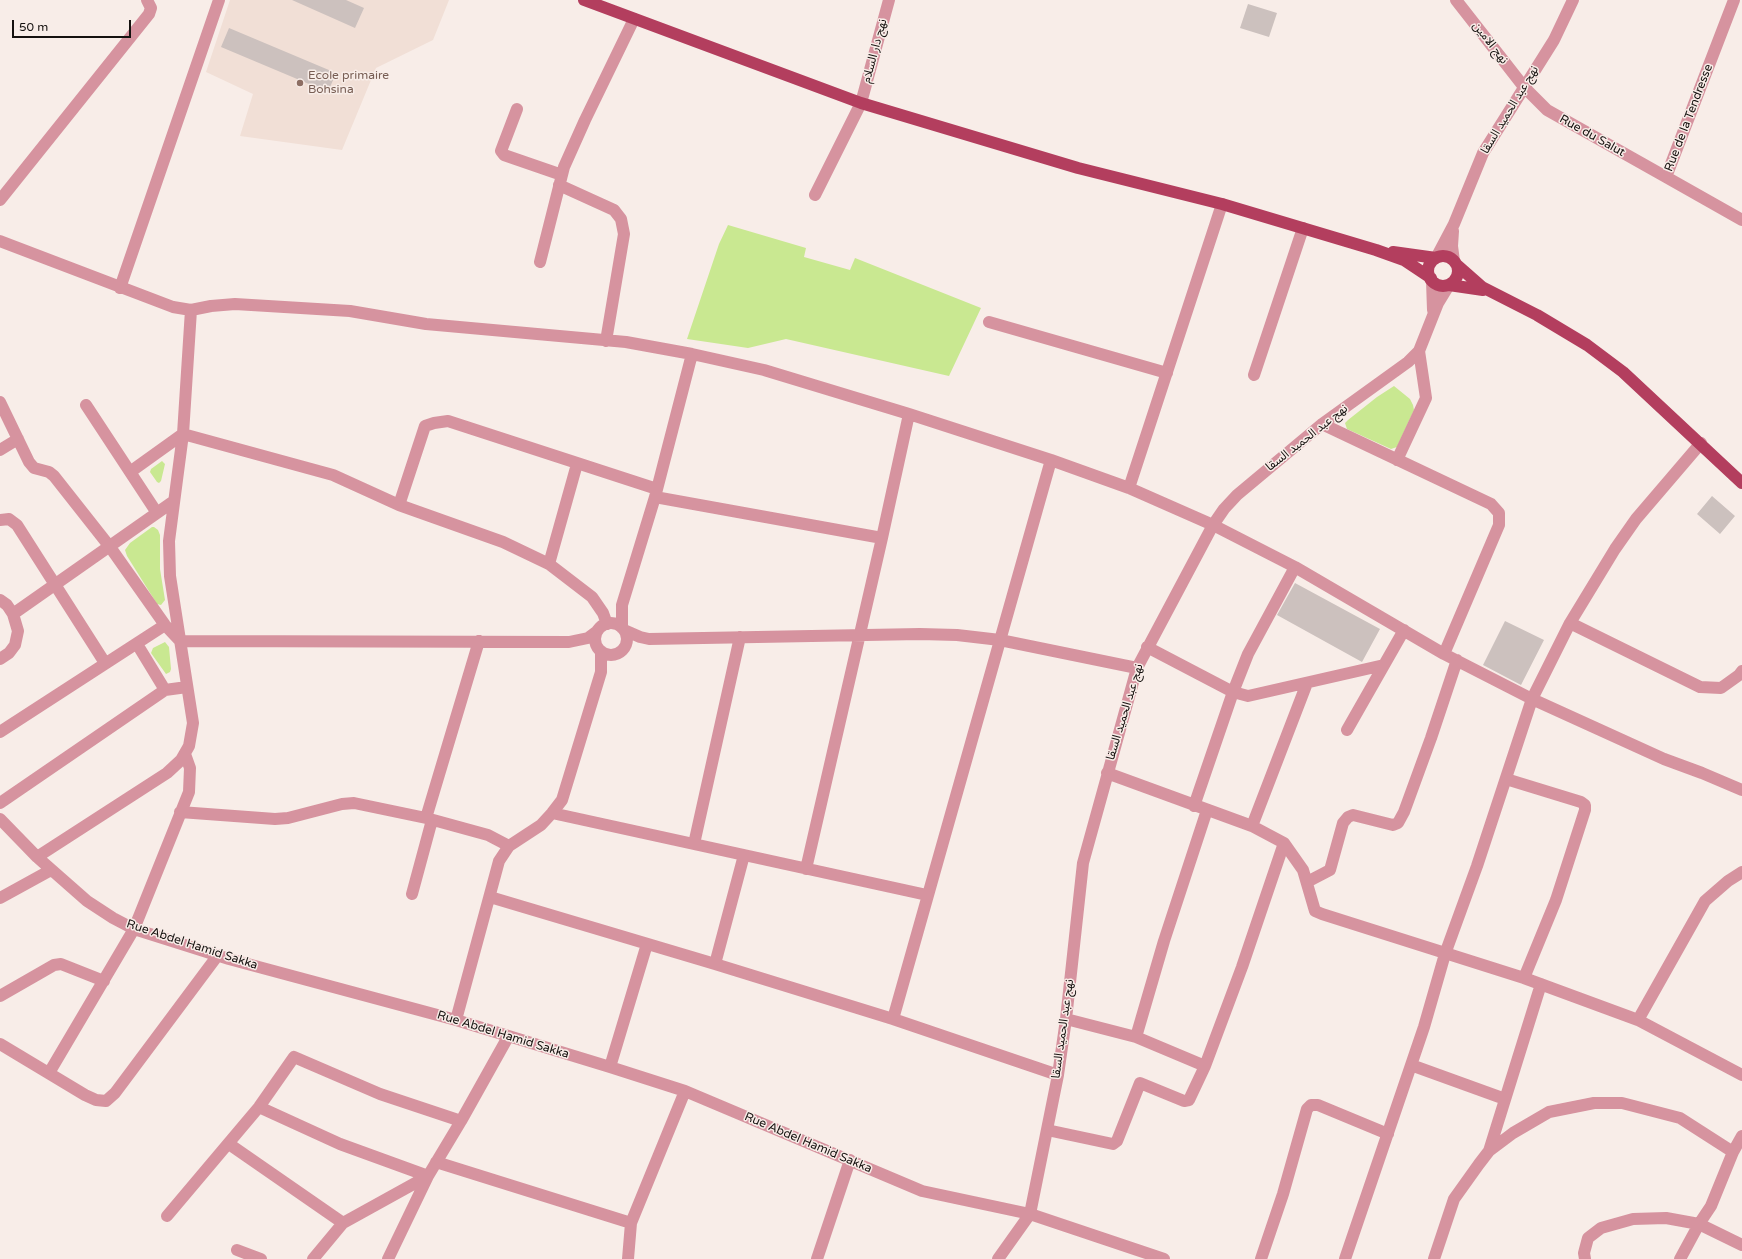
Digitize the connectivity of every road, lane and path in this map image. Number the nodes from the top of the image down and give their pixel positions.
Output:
1 (147, 0) edge
2 (219, 0) edge
3 (584, 0) edge
4 (889, 0) edge
5 (1456, 0) edge
6 (1573, 0) edge
7 (1734, 0) edge
8 (634, 19) junction
9 (1524, 87) junction
10 (861, 103) junction
11 (517, 109) dead end
12 (1666, 177) junction
13 (561, 180) junction
14 (815, 196) dead end
15 (0, 200) edge
16 (1222, 204) junction
17 (1742, 220) edge
18 (1454, 224) junction
19 (1303, 228) junction
20 (0, 242) edge
21 (1376, 250) junction
22 (1436, 258) junction
23 (540, 262) dead end
24 (1455, 263) junction
25 (1432, 280) junction
26 (1449, 285) junction
27 (120, 288) junction
28 (1494, 293) junction
29 (191, 310) junction
30 (1432, 319) junction
31 (989, 322) dead end
32 (606, 341) junction
33 (1419, 350) junction
34 (692, 354) junction
35 (1167, 373) junction
36 (1254, 375) dead end
37 (0, 402) edge
38 (86, 405) dead end
39 (909, 414) junction
40 (1322, 424) junction
41 (183, 434) junction
42 (18, 439) junction
43 (1701, 443) junction
44 (0, 450) edge
45 (1051, 460) junction
46 (1398, 460) junction
47 (577, 464) junction
48 (130, 472) junction
49 (1742, 483) edge
50 (1129, 488) junction
51 (656, 493) junction
52 (174, 501) junction
53 (399, 505) junction
54 (157, 513) junction
55 (0, 520) edge
56 (1213, 525) junction
57 (882, 538) junction
58 (110, 547) junction
59 (549, 564) junction
60 (1295, 567) junction
61 (56, 584) junction
62 (0, 600) edge
63 (622, 605) junction
64 (13, 614) junction
65 (608, 623) junction
66 (1570, 623) junction
67 (165, 625) junction
68 (623, 629) junction
69 (1404, 630) junction
70 (596, 632) junction
71 (860, 635) junction
72 (740, 638) junction
73 (649, 639) junction
74 (1000, 640) junction
75 (180, 641) junction
76 (479, 642) junction
77 (569, 642) junction
78 (137, 644) junction
79 (1147, 648) junction
80 (600, 650) junction
81 (618, 652) junction
82 (1444, 654) junction
83 (0, 659) edge
84 (1457, 660) junction
85 (105, 663) junction
86 (1384, 665) junction
87 (1137, 668) junction
88 (1742, 671) edge
89 (601, 672) junction
90 (1307, 683) junction
91 (187, 687) junction
92 (165, 690) junction
93 (1233, 692) junction
94 (1532, 699) junction
95 (1347, 730) dead end
96 (0, 732) edge
97 (186, 754) junction
98 (1107, 773) junction
99 (1506, 779) junction
100 (1742, 790) edge
101 (0, 803) edge
102 (1194, 806) junction
103 (1207, 810) junction
104 (180, 812) junction
105 (552, 813) junction
106 (0, 819) edge
107 (429, 819) junction
108 (1252, 826) junction
109 (1284, 843) junction
110 (694, 844) junction
111 (509, 846) junction
112 (744, 855) junction
113 (37, 857) junction
114 (806, 869) junction
115 (51, 870) junction
116 (1742, 872) edge
117 (1307, 882) junction
118 (412, 894) dead end
119 (928, 896) junction
120 (490, 897) junction
121 (0, 898) edge
122 (134, 929) junction
123 (647, 944) junction
124 (1445, 954) junction
125 (218, 955) junction
126 (716, 964) junction
127 (1524, 978) junction
128 (104, 981) junction
129 (1540, 984) junction
130 (0, 996) edge
131 (892, 1019) junction
132 (1066, 1019) junction
133 (456, 1020) junction
134 (1638, 1020) junction
135 (508, 1037) junction
136 (1136, 1037) junction
137 (0, 1044) edge
138 (1411, 1065) junction
139 (1205, 1066) junction
140 (610, 1067) junction
141 (49, 1073) junction
142 (1058, 1075) junction
143 (1742, 1075) edge
144 (684, 1091) junction
145 (1505, 1099) junction
146 (259, 1107) junction
147 (461, 1121) junction
148 (1047, 1130) junction
149 (1388, 1134) junction
150 (1742, 1136) edge
151 (229, 1144) junction
152 (1489, 1151) junction
153 (1733, 1152) junction
154 (850, 1160) junction
155 (436, 1162) junction
156 (428, 1176) junction
157 (1030, 1214) junction
158 (167, 1216) dead end
159 (343, 1223) junction
160 (631, 1223) junction
161 (1699, 1224) junction
162 (1742, 1246) edge
163 (237, 1250) dead end
164 (261, 1259) edge
165 (313, 1259) edge
166 (388, 1259) edge
167 (628, 1259) edge
168 (817, 1259) edge
169 (998, 1259) edge
170 (1164, 1259) edge
171 (1261, 1259) edge
172 (1345, 1259) edge
173 (1434, 1259) edge
174 (1585, 1259) edge
175 (1680, 1259) edge

1 - 15 street
2 - 27 street
3 - 8 main road
4 - 10 street, نهج دار السلام
5 - 9 street, نهج الامين
6 - 9 street, نهج عبد الحميد السقا
7 - 12 street, Rue de la Tendresse
8 - 10 main road
8 - 13 street
9 - 12 street, Rue du Salut
9 - 18 street, نهج عبد الحميد السقا
10 - 14 street, نهج دار السلام
10 - 16 main road
11 - 13 street
12 - 17 street, Rue de la Tendresse
13 - 23 street
13 - 32 street
16 - 19 main road
16 - 35 street
18 - 22 street, نهج عبد الحميد السقا
18 - 24 street, نهج عبد الحميد السقا
19 - 21 main road
19 - 36 street
20 - 27 street
21 - 22 main road
21 - 25 main road
22 - 24 main road
22 - 25 main road
24 - 26 main road
24 - 28 main road
25 - 26 main road
25 - 30 street, نهج عبد الحميد السقا
26 - 28 main road
26 - 30 street, نهج عبد الحميد السقا
27 - 29 street
28 - 43 main road
29 - 32 street
29 - 41 street
30 - 33 street, نهج عبد الحميد السقا
31 - 35 street
32 - 34 street
33 - 40 street, نهج عبد الحميد السقا
33 - 46 street
34 - 39 street
34 - 51 street
35 - 50 street
37 - 42 street
38 - 48 street
39 - 45 street
39 - 57 street
40 - 46 street
40 - 56 street, نهج عبد الحميد السقا
41 - 48 street
41 - 52 street
41 - 53 street
42 - 44 street
42 - 58 street
43 - 49 main road
43 - 66 street
45 - 50 street
45 - 74 street
46 - 82 street
47 - 51 street
47 - 53 street
47 - 59 street
48 - 54 street
50 - 56 street
51 - 57 street
51 - 63 street
52 - 54 street
52 - 75 street
53 - 59 street
54 - 58 street
55 - 61 street
56 - 60 street
56 - 79 street, نهج عبد الحميد السقا
57 - 71 street
58 - 61 street
58 - 67 street
59 - 65 street
60 - 69 street
60 - 93 street
61 - 64 street
61 - 85 street
62 - 64 street
63 - 65 street
63 - 68 street
64 - 83 street
65 - 68 street
65 - 70 street
66 - 88 street
66 - 94 street
67 - 75 street
67 - 78 street
68 - 73 street
68 - 81 street
69 - 82 street
69 - 86 street
70 - 77 street
70 - 80 street
71 - 72 street
71 - 74 street
71 - 114 street
72 - 73 street
72 - 110 street
73 - 81 street
74 - 87 street
74 - 119 street
75 - 76 street
75 - 91 street
76 - 77 street
76 - 107 street
77 - 80 street
78 - 85 street
78 - 92 street
79 - 87 street, نهج عبد الحميد السقا
79 - 93 street
80 - 81 street
80 - 89 street
81 - 89 street
82 - 84 street
84 - 94 street
84 - 117 street
85 - 96 street
86 - 90 street
86 - 95 street
87 - 98 street, نهج عبد الحميد السقا
89 - 105 street
90 - 93 street
90 - 108 street
91 - 92 street
91 - 97 street
92 - 101 street
93 - 102 street
94 - 99 street
94 - 100 street
97 - 104 street
97 - 113 street
98 - 102 street
98 - 132 street, نهج عبد الحميد السقا
99 - 124 street
99 - 127 street
102 - 103 street
103 - 108 street
103 - 136 street
104 - 107 street
104 - 122 street
105 - 110 street
105 - 111 street
106 - 113 street, Rue Abdel Hamid Sakka
107 - 111 street
107 - 118 street
108 - 109 street
109 - 117 street
109 - 139 street
110 - 112 street
111 - 120 street
112 - 114 street
112 - 126 street
113 - 115 street, Rue Abdel Hamid Sakka
114 - 119 street
115 - 121 street
115 - 122 street, Rue Abdel Hamid Sakka
116 - 134 street
117 - 124 street
119 - 131 street
120 - 123 street
120 - 133 street
122 - 125 street, Rue Abdel Hamid Sakka
122 - 128 street
123 - 126 street
123 - 140 street
124 - 127 street
124 - 138 street
125 - 133 street, Rue Abdel Hamid Sakka
125 - 141 street
126 - 131 street
127 - 129 street
128 - 130 street
128 - 141 street
129 - 134 street
129 - 145 street
131 - 142 street
132 - 136 street
132 - 142 street, نهج عبد الحميد السقا
133 - 135 street, Rue Abdel Hamid Sakka
134 - 143 street
135 - 140 street, Rue Abdel Hamid Sakka
135 - 147 street
136 - 139 street
137 - 141 street
138 - 145 street
138 - 149 street
139 - 148 street
140 - 144 street, Rue Abdel Hamid Sakka
142 - 148 street, نهج عبد الحميد السقا
144 - 154 street, Rue Abdel Hamid Sakka
144 - 160 street
145 - 152 street
146 - 147 street
146 - 151 street
146 - 156 street
147 - 155 street
148 - 157 street, نهج عبد الحميد السقا
149 - 171 street
149 - 172 street
150 - 153 street
151 - 158 street
151 - 159 street
152 - 153 street
152 - 173 street
153 - 161 street
154 - 157 street, Rue Abdel Hamid Sakka
154 - 168 street
155 - 156 street
155 - 160 street
156 - 159 street
156 - 166 street
157 - 169 street
157 - 170 street, Rue Abdel Hamid Sakka
159 - 165 street
160 - 167 street
161 - 162 street
161 - 174 street
161 - 175 street
163 - 164 street

